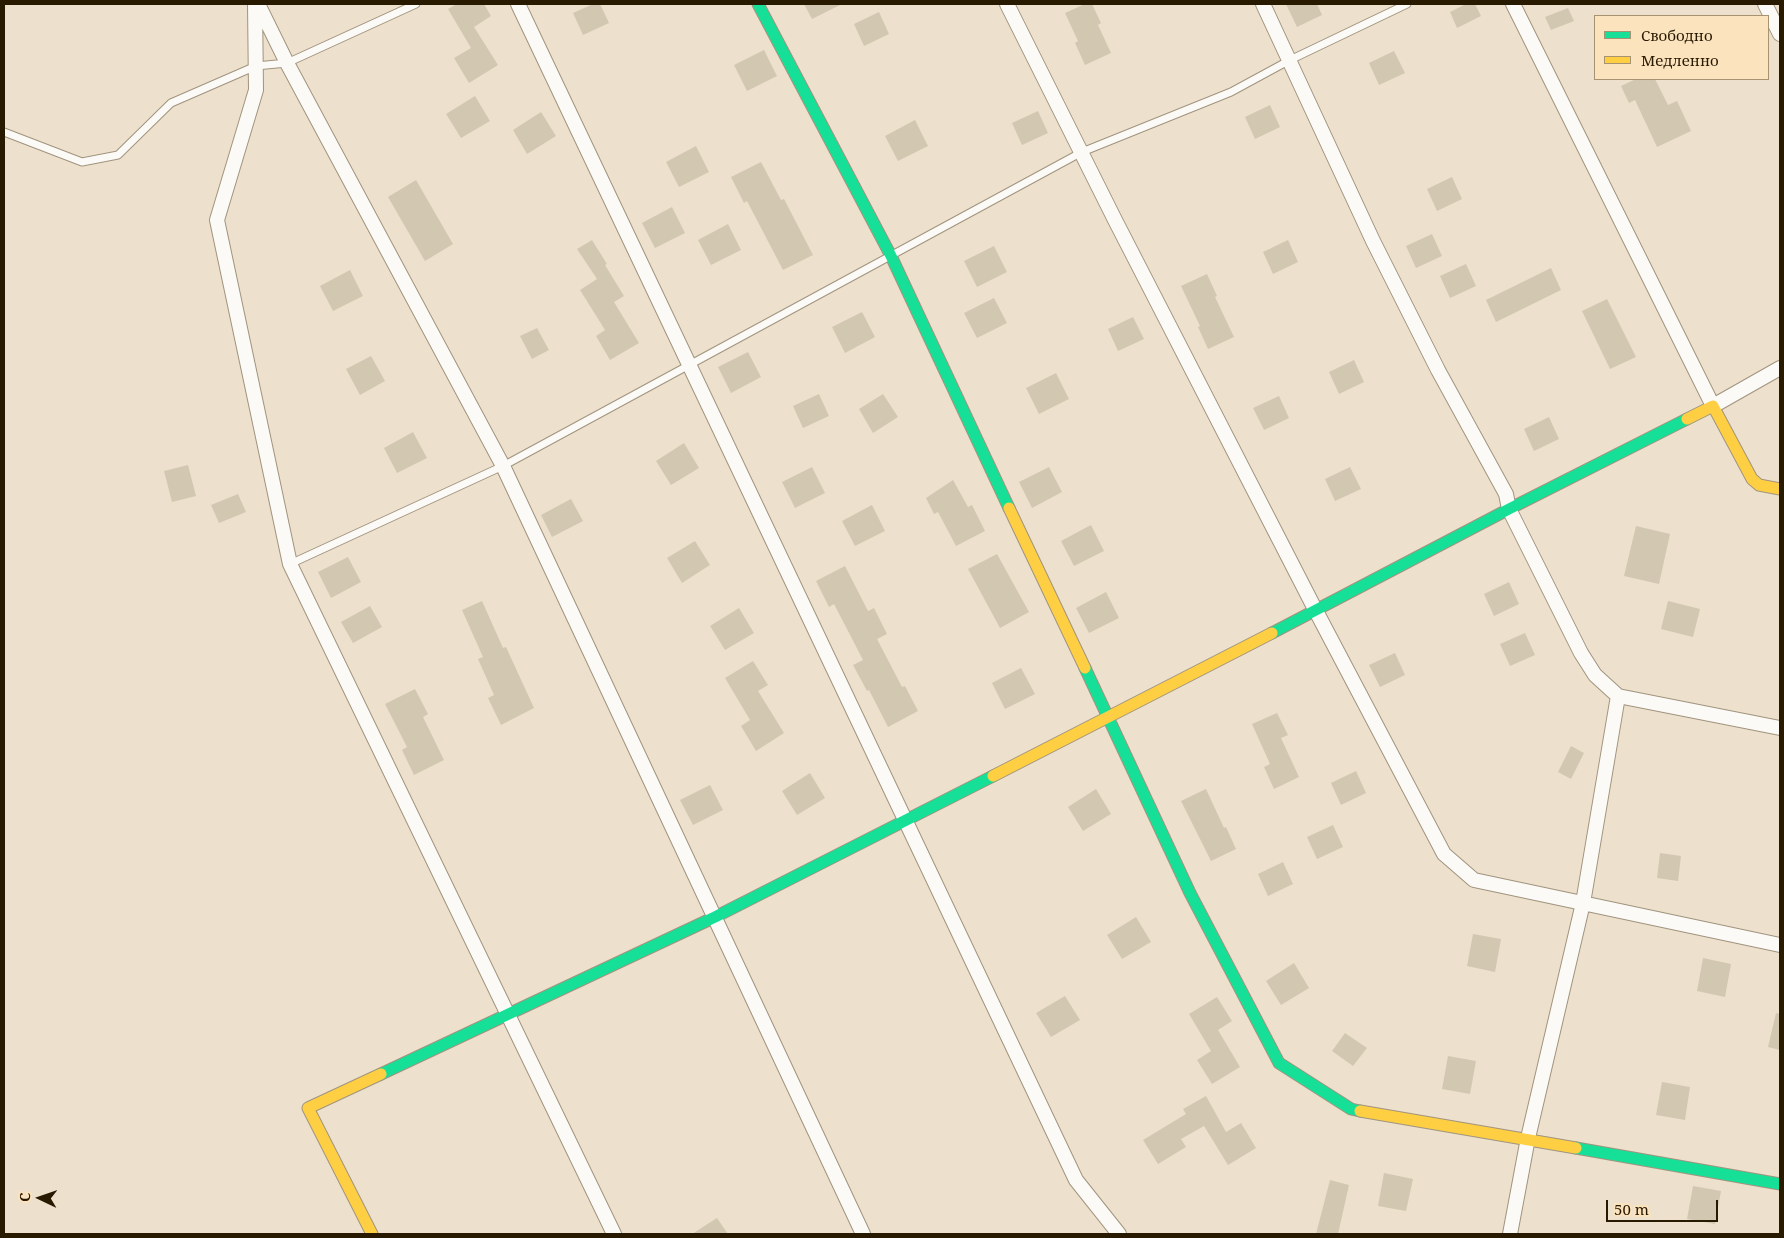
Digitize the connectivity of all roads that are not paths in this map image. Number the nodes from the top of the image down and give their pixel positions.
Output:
1 (256, 4) edge
2 (416, 4) edge
3 (518, 4) edge
4 (758, 4) edge
5 (1007, 4) edge
6 (1263, 4) edge
7 (1407, 4) edge
8 (1513, 4) edge
9 (1765, 4) edge
10 (1780, 34) edge
11 (1290, 60) junction
12 (287, 62) junction
13 (256, 66) junction
14 (4, 132) edge
15 (1082, 152) junction
16 (891, 256) junction
17 (689, 365) junction
18 (1780, 368) edge
19 (1712, 406) junction
20 (503, 466) junction
21 (1780, 490) edge
22 (1509, 508) junction
23 (290, 564) junction
24 (1316, 611) junction
25 (1618, 696) junction
26 (1108, 717) junction
27 (1780, 728) edge
28 (905, 820) junction
29 (1583, 903) junction
30 (714, 917) junction
31 (1780, 945) edge
32 (508, 1014) junction
33 (1528, 1138) junction
34 (1780, 1184) edge
35 (372, 1234) edge
36 (614, 1234) edge
37 (863, 1234) edge
38 (1119, 1234) edge
39 (1510, 1234) edge

1 - 12 street
1 - 13 street
2 - 12 lane
3 - 17 street
4 - 16 street
5 - 15 street
6 - 11 street
7 - 11 lane
8 - 19 street
9 - 10 street
11 - 15 lane
11 - 22 street
12 - 13 lane
12 - 20 street
13 - 14 lane
13 - 23 street
15 - 16 lane
15 - 24 street
16 - 17 lane
16 - 26 street
17 - 20 lane
17 - 28 street
18 - 19 street
19 - 21 street
19 - 22 street
20 - 23 lane
20 - 30 street
22 - 24 street
22 - 25 street
23 - 32 street
24 - 26 street
24 - 29 street
25 - 27 street
25 - 29 street
26 - 28 street
26 - 33 street
28 - 30 street
28 - 38 street
29 - 31 street
29 - 33 street
30 - 32 street
30 - 37 street
32 - 35 street
32 - 36 street
33 - 34 street
33 - 39 street

